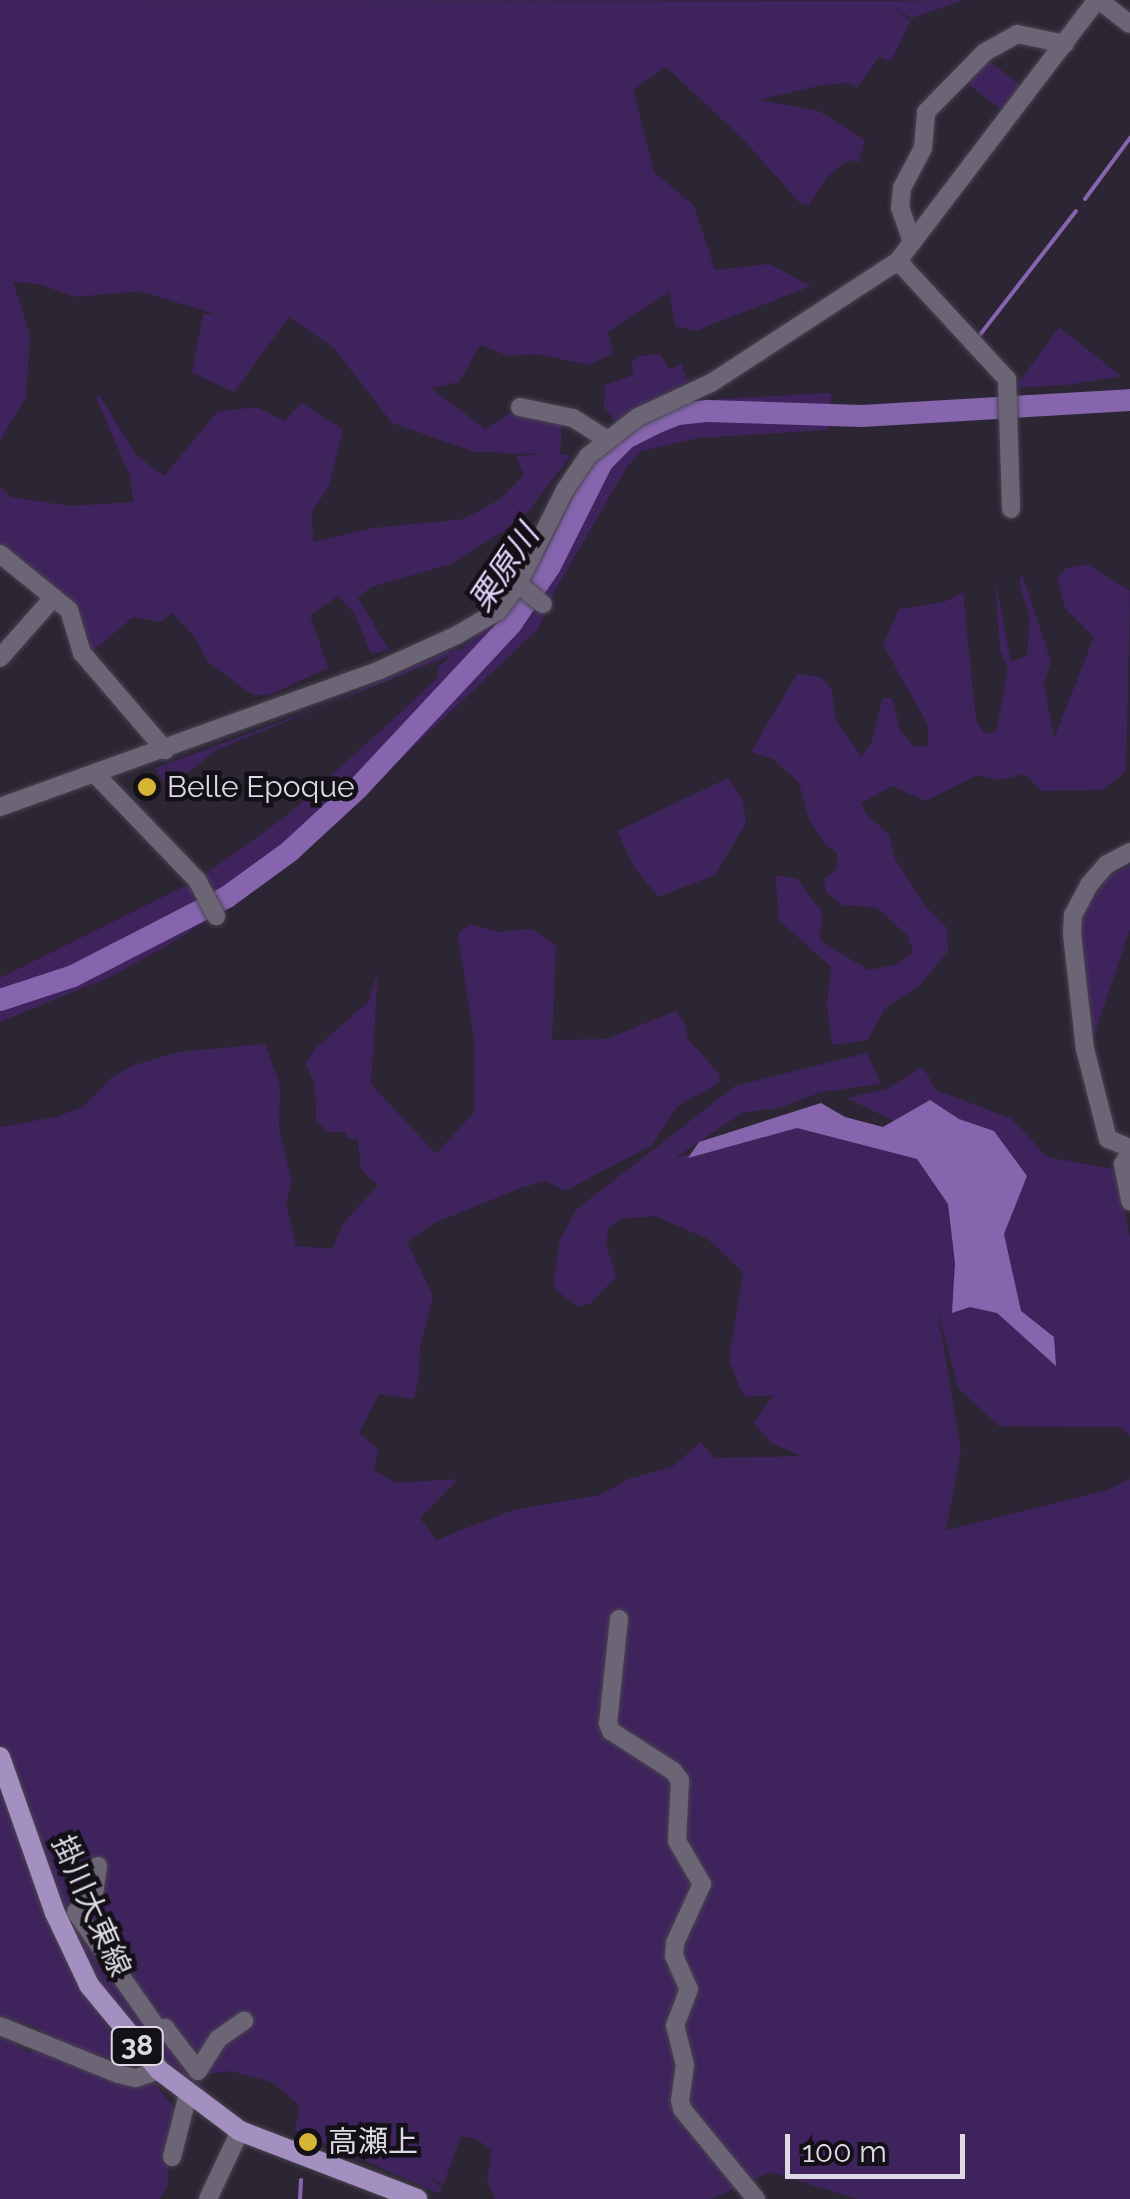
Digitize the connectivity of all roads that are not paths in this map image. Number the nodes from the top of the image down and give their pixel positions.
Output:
1 (1098, 0) edge
2 (1130, 24) edge
3 (1065, 44) junction
4 (912, 242) junction
5 (898, 262) junction
6 (520, 407) dead end
7 (608, 440) junction
8 (1011, 508) dead end
9 (0, 554) edge
10 (522, 587) junction
11 (54, 597) junction
12 (542, 604) dead end
13 (0, 658) edge
14 (165, 750) junction
15 (96, 775) junction
16 (0, 807) edge
17 (1130, 852) edge
18 (216, 916) dead end
19 (1130, 1151) edge
20 (1130, 1201) edge
21 (619, 1619) dead end
22 (0, 1757) edge
23 (98, 1866) dead end
24 (126, 1983) junction
25 (100, 2000) junction
26 (244, 2021) dead end
27 (0, 2026) edge
28 (159, 2070) junction
29 (188, 2094) junction
30 (240, 2131) junction
31 (172, 2157) dead end
32 (208, 2199) edge
33 (417, 2199) edge
34 (756, 2199) edge

1 - 2 street
1 - 3 street
3 - 4 street
3 - 4 street
4 - 5 street
5 - 7 street
5 - 8 street
6 - 7 street
7 - 10 street
9 - 11 street
10 - 12 street
10 - 14 street
11 - 13 street
11 - 14 street
14 - 15 street
15 - 16 street
15 - 18 street
17 - 19 street
19 - 20 street
21 - 34 street
22 - 25 main road, 掛川大東線 / 38
23 - 24 street
24 - 25 street
24 - 26 street
25 - 28 main road, 掛川大東線 / 38
27 - 28 street
28 - 29 main road, 掛川大東線 / 38
29 - 30 main road, 掛川大東線 / 38
29 - 31 street
30 - 32 street
30 - 33 main road, 掛川大東線 / 38

